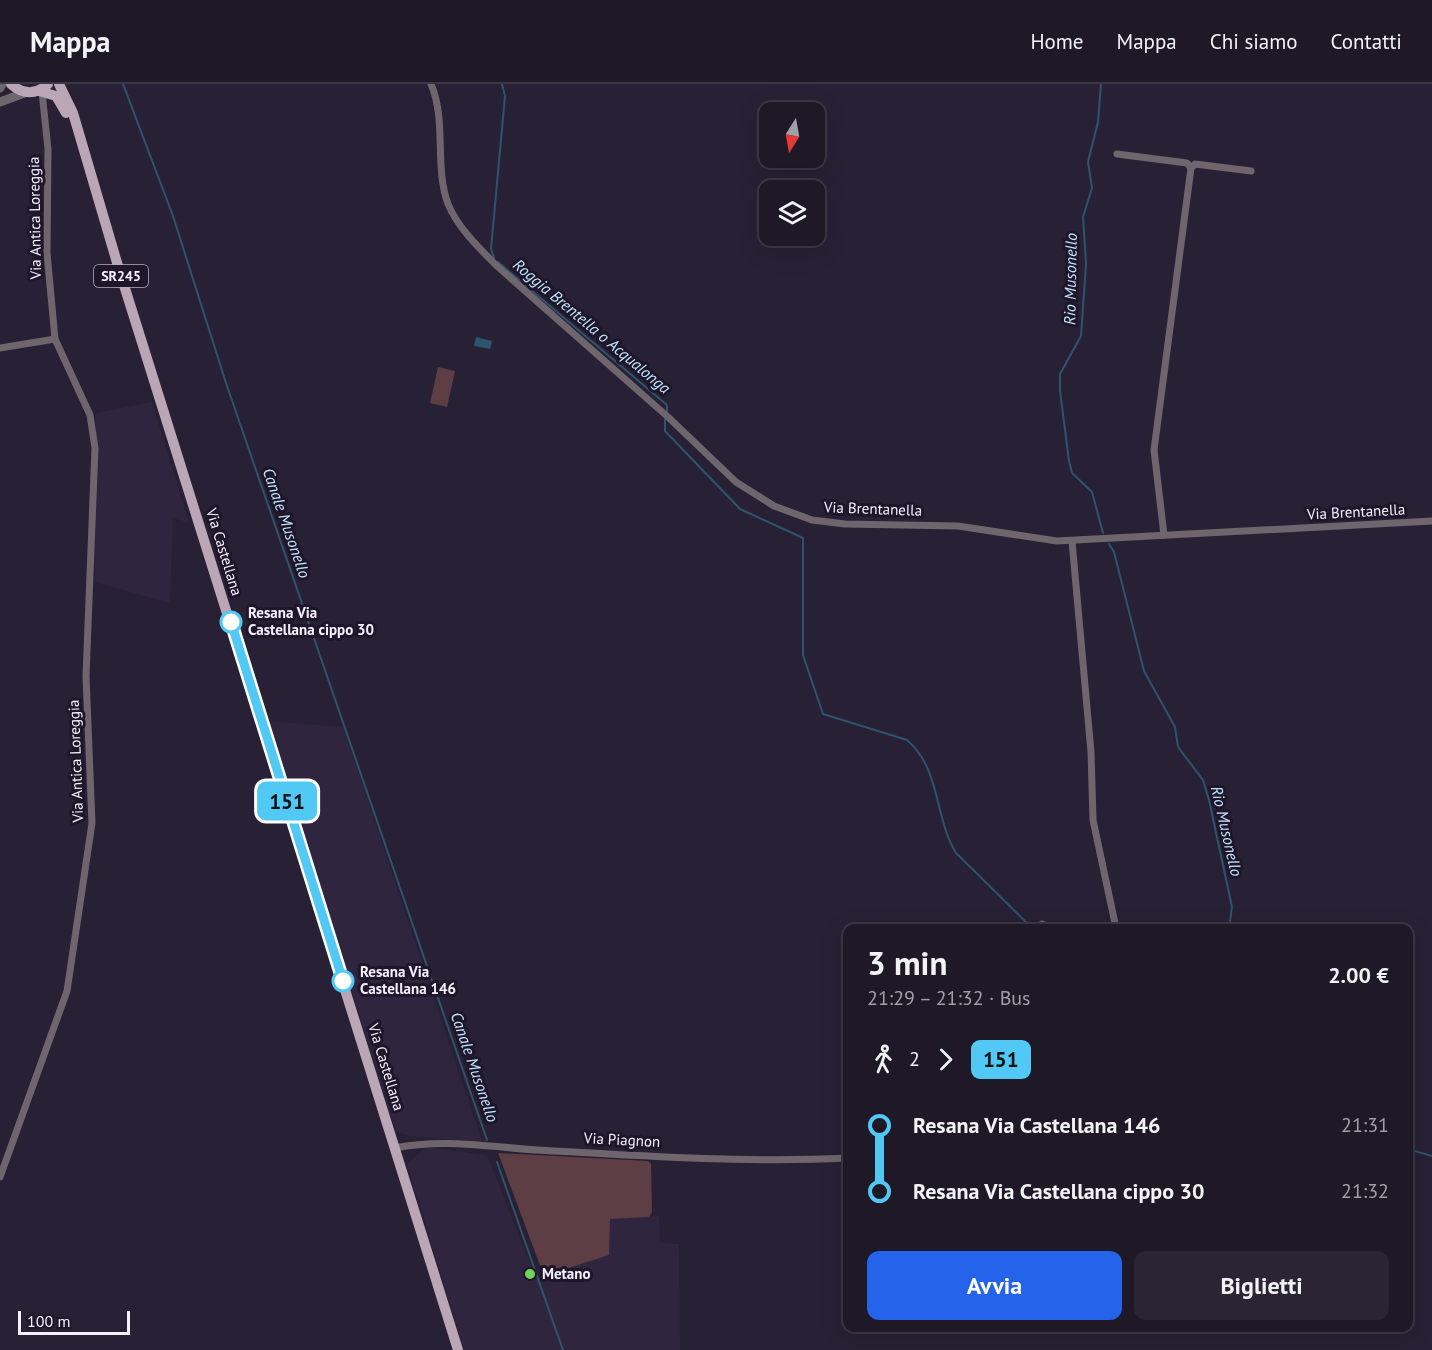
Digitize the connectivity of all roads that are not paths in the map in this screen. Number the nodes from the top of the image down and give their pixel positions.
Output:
1 (2, 84) edge
2 (12, 84) edge
3 (58, 84) edge
4 (431, 84) edge
5 (0, 88) edge
6 (41, 91) edge
7 (0, 102) edge
8 (1117, 154) dead end
9 (1191, 168) junction
10 (1251, 171) dead end
11 (90, 174) junction
12 (55, 339) junction
13 (0, 348) edge
14 (1432, 521) edge
15 (1164, 535) junction
16 (1072, 541) junction
17 (1115, 924) edge
18 (395, 1148) junction
19 (843, 1158) edge
20 (0, 1177) edge
21 (458, 1350) edge

1 - 5 street
2 - 6 main road, SR245
3 - 6 street
3 - 11 main road, Via Castellana / SR245
4 - 16 street, Via Brentanella
6 - 7 street
6 - 11 main road, Via Castellana / SR245
6 - 12 street, Via Antica Loreggia
8 - 9 street
9 - 10 street
9 - 15 street
11 - 18 main road, Via Castellana / SR245
12 - 13 street
12 - 20 street, Via Antica Loreggia
14 - 15 street, Via Brentanella
15 - 16 street, Via Brentanella
16 - 17 street
18 - 19 street, Via Piagnon
18 - 21 main road, Via Castellana / SR245

